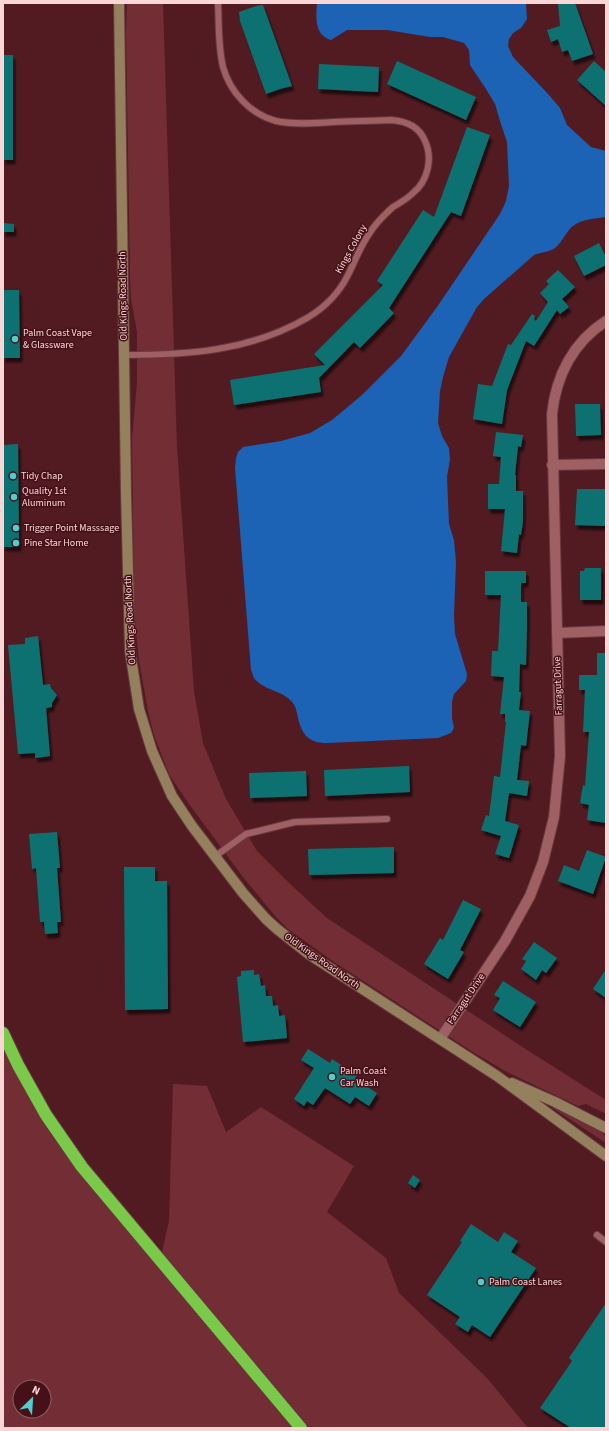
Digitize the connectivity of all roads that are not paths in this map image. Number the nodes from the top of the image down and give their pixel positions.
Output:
1 (119, 3) edge
2 (218, 3) edge
3 (606, 321) edge
4 (124, 355) junction
5 (606, 464) edge
6 (552, 465) junction
7 (606, 631) edge
8 (557, 633) junction
9 (387, 819) dead end
10 (214, 857) junction
11 (3, 1033) edge
12 (440, 1039) junction
13 (497, 1076) junction
14 (606, 1128) edge
15 (606, 1156) edge
16 (597, 1235) dead end
17 (606, 1242) edge
18 (301, 1428) edge

1 - 4 street, Old Kings Road North
2 - 4 lane, Kings Colony
3 - 6 street, Farragut Drive
4 - 10 street, Old Kings Road North
5 - 6 street
6 - 8 street, Farragut Drive
7 - 8 street
8 - 12 street, Farragut Drive
9 - 10 lane
10 - 12 street, Old Kings Road North
11 - 18 highway
12 - 13 street, Old Kings Road North
13 - 14 street, Old Kings Road North
13 - 15 street, Old Kings Road North
16 - 17 lane

